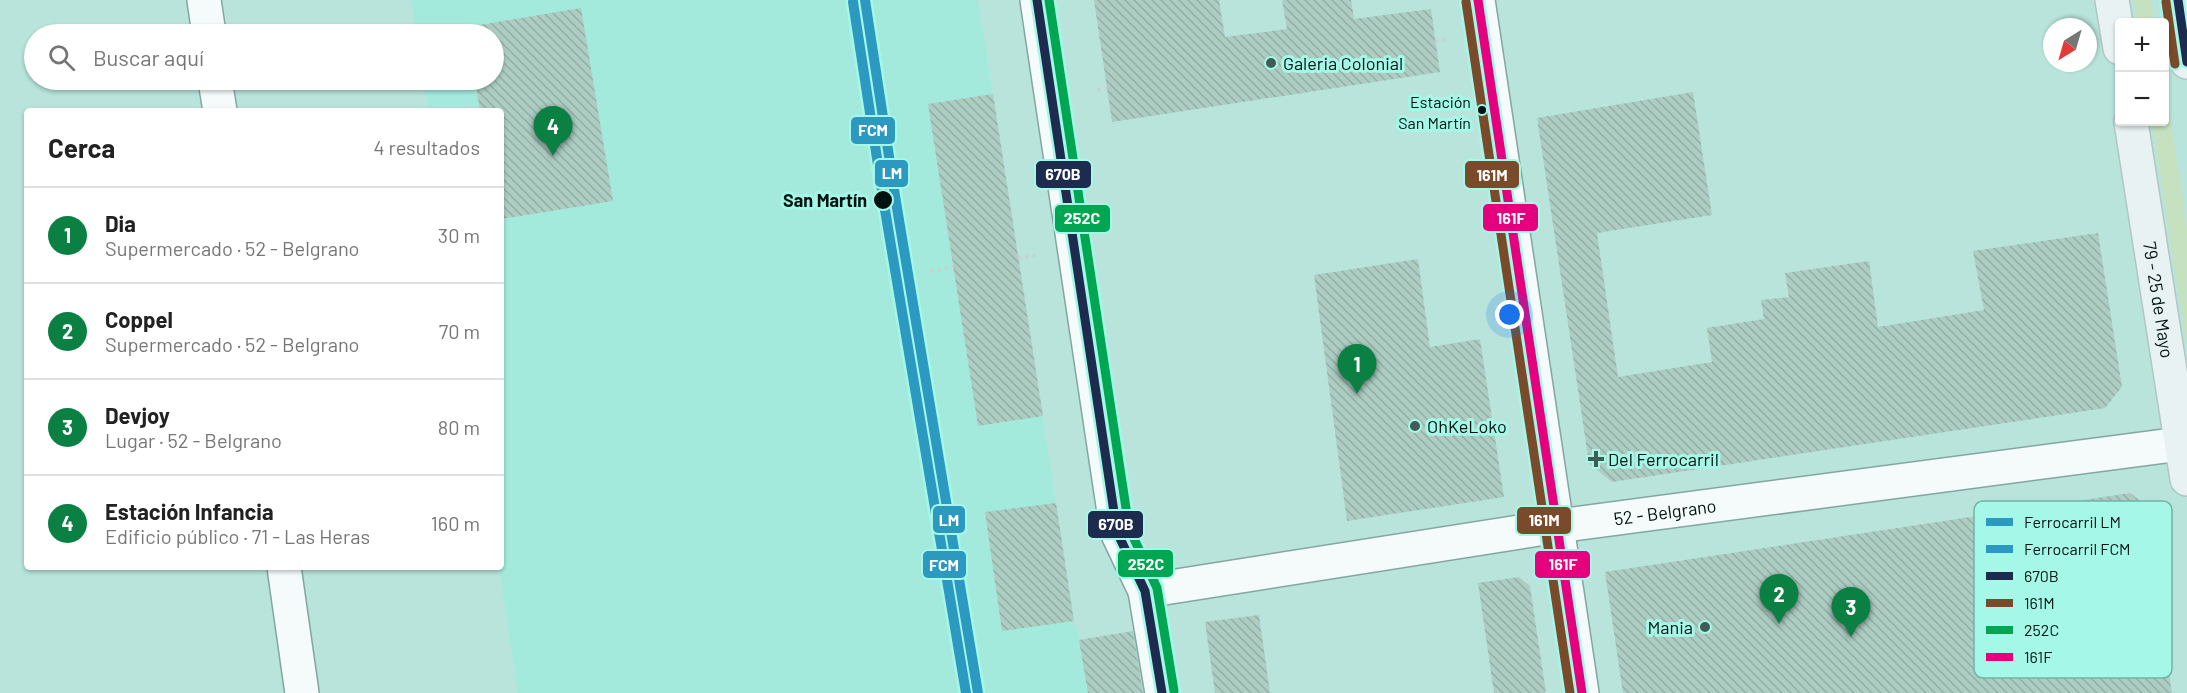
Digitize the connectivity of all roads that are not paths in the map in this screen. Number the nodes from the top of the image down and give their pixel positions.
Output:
1 (204, 0) edge
2 (1038, 0) edge
3 (1478, 0) edge
4 (2112, 0) edge
5 (2178, 0) edge
6 (2115, 18) edge
7 (208, 24) edge
8 (2187, 62) edge
9 (217, 90) edge
10 (220, 108) edge
11 (2132, 126) edge
12 (2184, 443) edge
13 (2187, 479) edge
14 (1558, 526) junction
15 (284, 570) edge
16 (1145, 591) junction
17 (302, 693) edge
18 (1162, 693) edge
19 (1582, 693) edge

1 - 7 street
2 - 16 street
3 - 14 street
4 - 6 main road
5 - 8 main road
9 - 10 street
11 - 12 main road, 79 - 25 de Mayo
12 - 13 main road, 79 - 25 de Mayo
12 - 14 street, 52 - Belgrano
14 - 16 street, 52 - Belgrano
14 - 19 street
15 - 17 street
16 - 18 street

